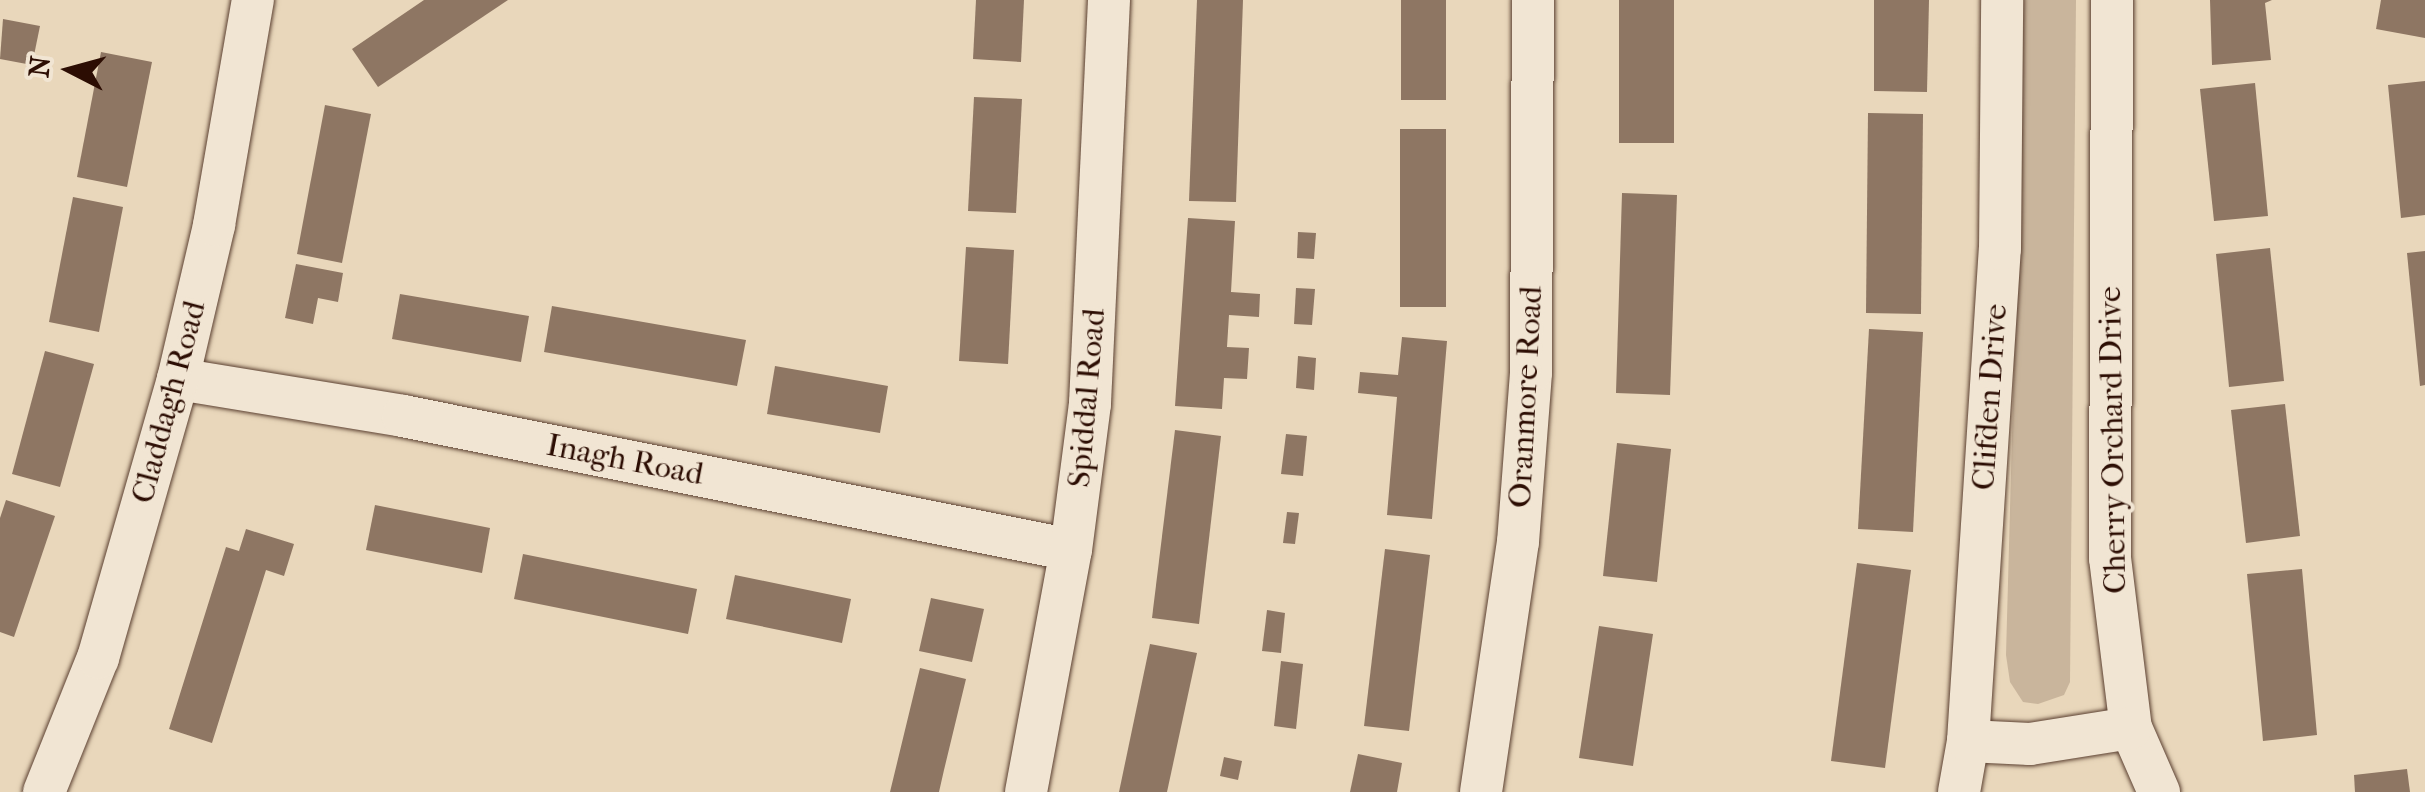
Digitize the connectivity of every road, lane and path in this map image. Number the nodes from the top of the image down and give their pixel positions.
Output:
1 (252, 0) edge
2 (1109, 0) edge
3 (1533, 0) edge
4 (2002, 0) edge
5 (2112, 0) edge
6 (178, 380) junction
7 (1071, 550) junction
8 (2131, 728) junction
9 (1968, 741) junction
10 (44, 792) edge
11 (1026, 792) edge
12 (1481, 792) edge
13 (1959, 792) edge
14 (2159, 792) edge

1 - 6 street, Claddagh Road
2 - 7 street, Spiddal Road
3 - 12 street, Oranmore Road
4 - 9 street, Clifden Drive
5 - 8 street, Cherry Orchard Drive
6 - 7 street, Inagh Road
6 - 10 street, Claddagh Road
7 - 11 street, Spiddal Road
8 - 9 street
8 - 14 street, Cherry Orchard Drive
9 - 13 street, Clifden Drive

